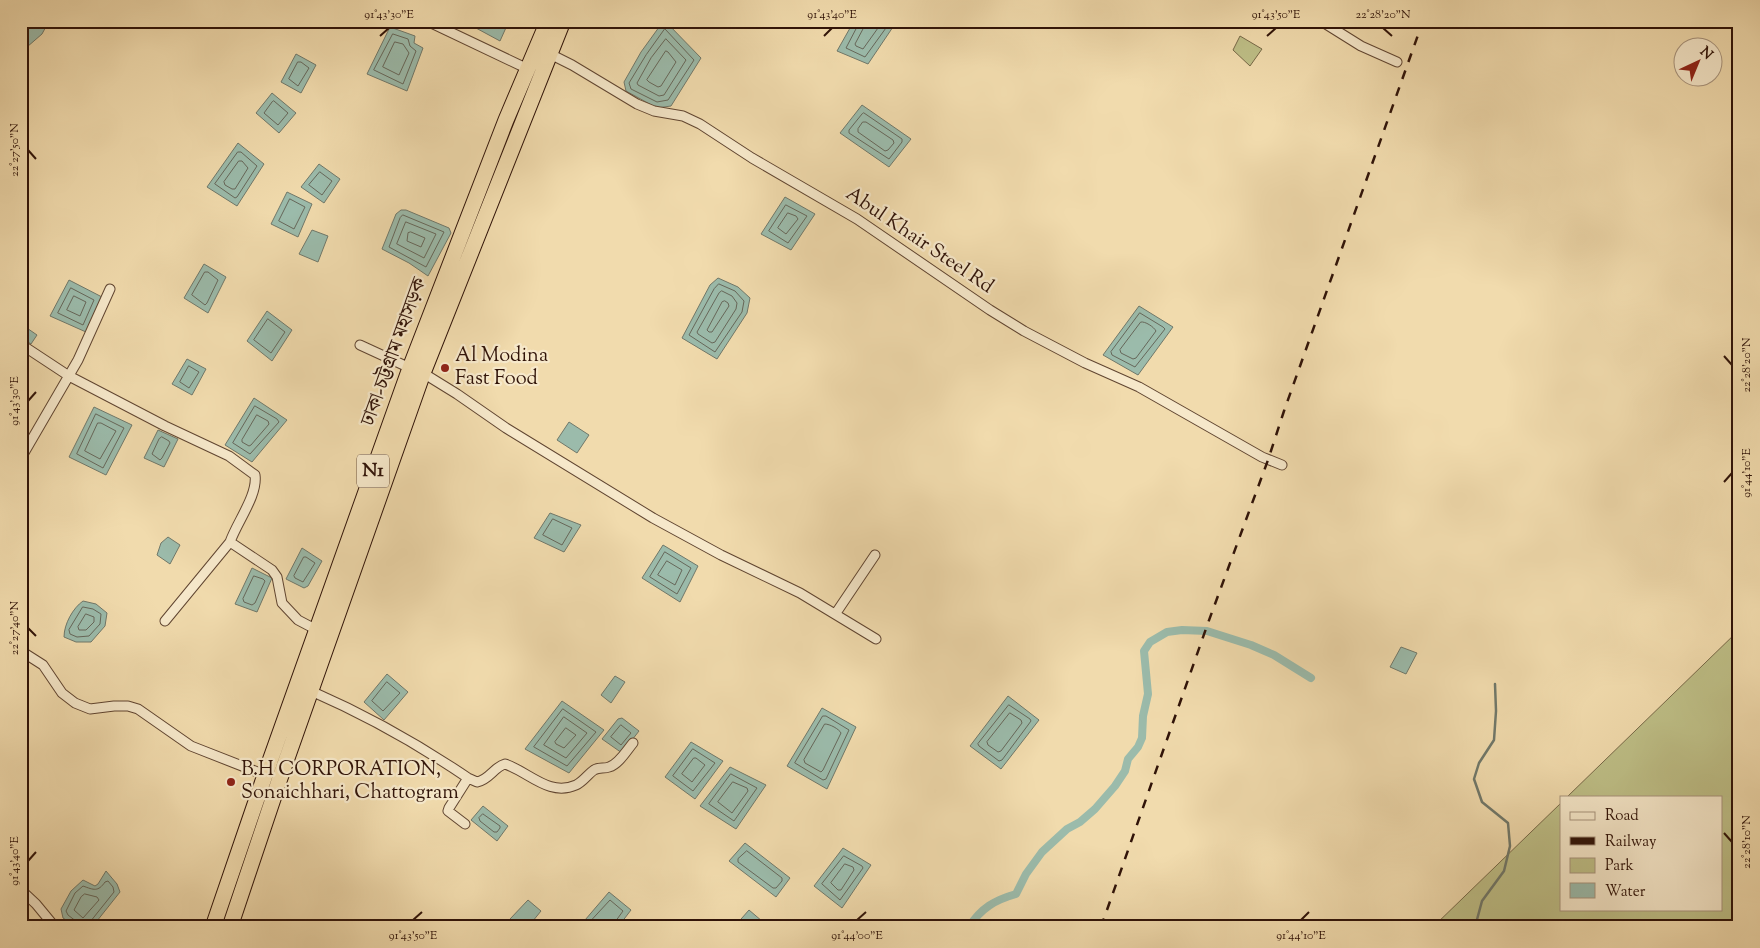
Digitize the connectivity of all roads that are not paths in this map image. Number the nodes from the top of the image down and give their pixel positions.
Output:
1 (427, 21) edge
2 (548, 21) edge
3 (563, 21) edge
4 (1321, 21) edge
5 (543, 51) junction
6 (1397, 62) dead end
7 (528, 69) junction
8 (110, 289) dead end
9 (360, 345) dead end
10 (26, 348) dead end
11 (416, 370) junction
12 (69, 376) junction
13 (21, 458) edge
14 (1282, 465) dead end
15 (230, 542) junction
16 (875, 555) dead end
17 (836, 613) junction
18 (165, 622) dead end
19 (317, 630) junction
20 (876, 639) dead end
21 (21, 651) edge
22 (311, 690) junction
23 (633, 743) dead end
24 (265, 775) junction
25 (468, 778) junction
26 (465, 824) dead end
27 (21, 890) edge
28 (55, 927) edge
29 (214, 927) edge
30 (230, 927) edge

1 - 7 street
2 - 5 highway, ঢাকা-চট্টগ্রাম মহাসড়ক / N1
3 - 5 highway, ঢাকা-চট্টগ্রাম মহাসড়ক / N1
4 - 6 street
5 - 7 highway, ঢাকা-চট্টগ্রাম মহাসড়ক / N1
5 - 11 highway, ঢাকা-চট্টগ্রাম মহাসড়ক / N1
5 - 14 street, Abul Khair Steel Rd
7 - 11 highway, ঢাকা-চট্টগ্রাম মহাসড়ক / N1
8 - 12 street
9 - 11 street
10 - 12 street
11 - 17 street
11 - 19 highway, ঢাকা-চট্টগ্রাম মহাসড়ক / N1
11 - 22 highway, ঢাকা-চট্টগ্রাম মহাসড়ক / N1
12 - 13 street
12 - 15 street
15 - 18 street
15 - 19 street
16 - 17 street
17 - 20 street
19 - 24 highway, ঢাকা-চট্টগ্রাম মহাসড়ক / N1
21 - 24 street
22 - 25 street
22 - 30 highway, ঢাকা-চট্টগ্রাম মহাসড়ক / N1
23 - 25 street
24 - 29 highway, ঢাকা-চট্টগ্রাম মহাসড়ক / N1
25 - 26 street
27 - 28 street

